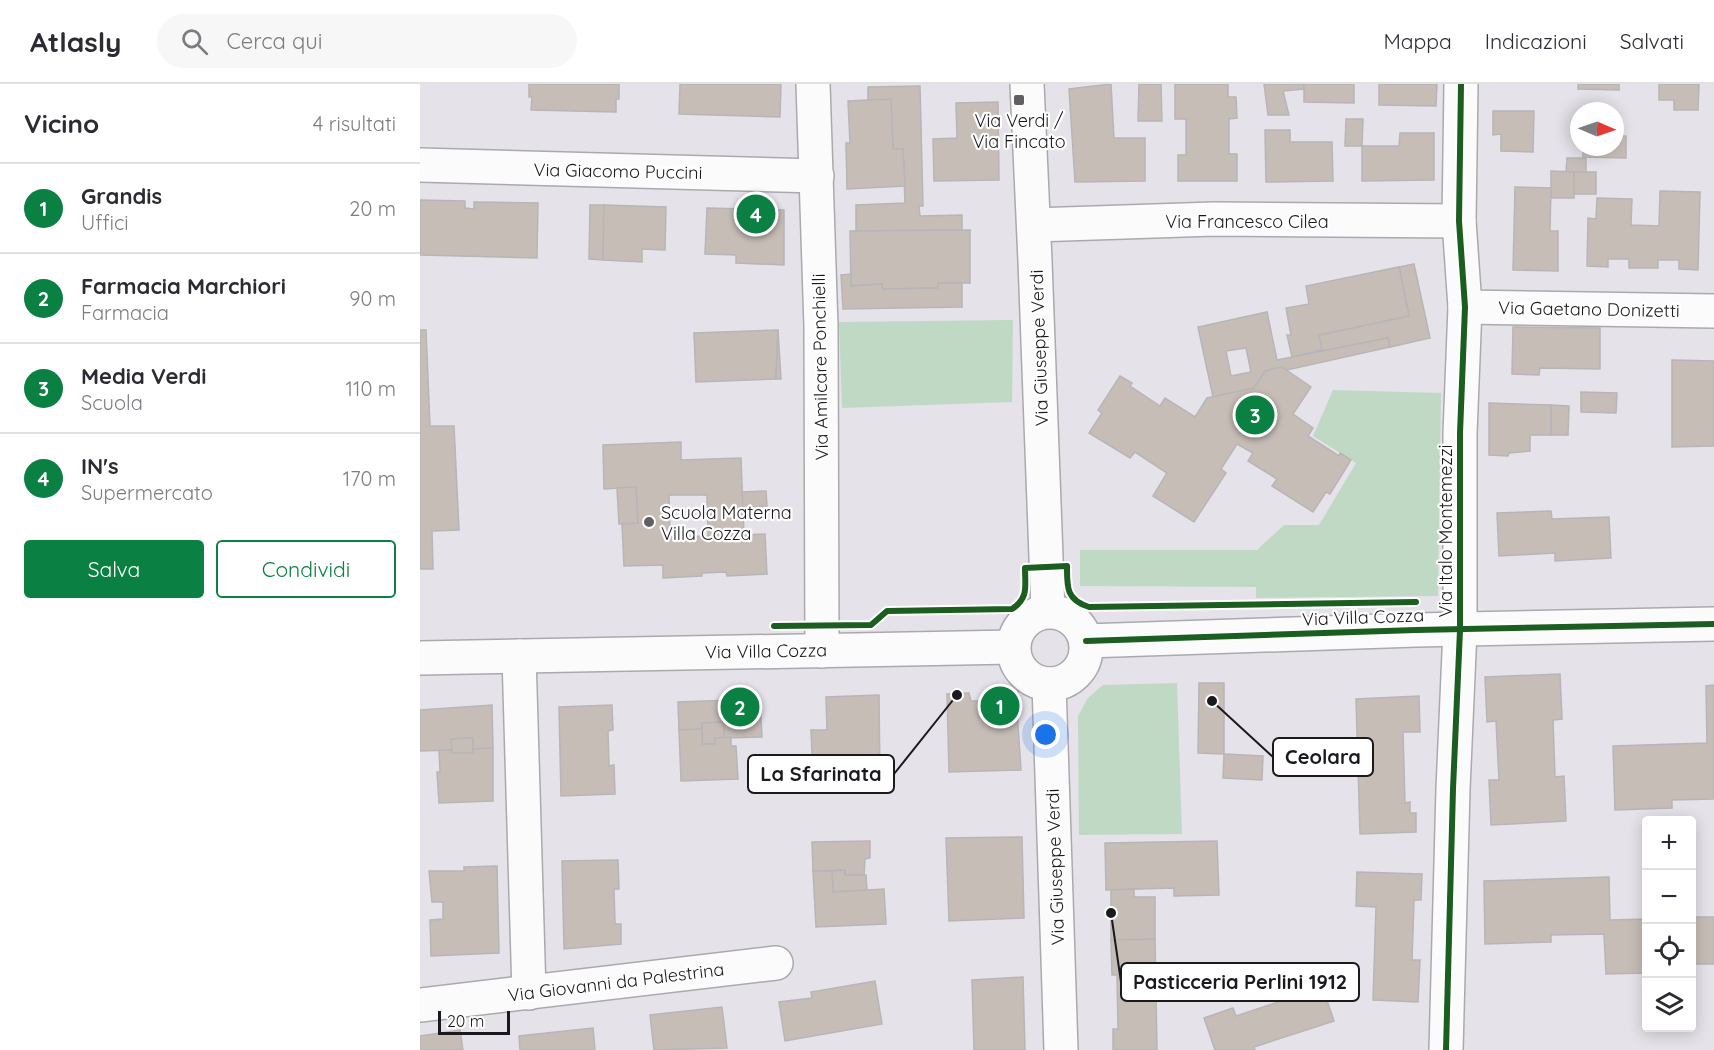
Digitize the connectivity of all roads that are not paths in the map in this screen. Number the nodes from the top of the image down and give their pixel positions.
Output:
1 (813, 84) edge
2 (1026, 84) edge
3 (1461, 84) edge
4 (420, 165) edge
5 (817, 176) junction
6 (1459, 221) junction
7 (1034, 225) junction
8 (1465, 307) junction
9 (1714, 311) edge
10 (1048, 612) junction
11 (1714, 624) edge
12 (1460, 630) junction
13 (1086, 641) junction
14 (1013, 647) junction
15 (822, 651) junction
16 (519, 656) junction
17 (420, 658) edge
18 (1049, 684) junction
19 (776, 963) dead end
20 (529, 993) junction
21 (420, 1005) edge
22 (1061, 1050) edge
23 (1446, 1050) edge

1 - 5 street, Via Amilcare Ponchielli
2 - 7 street, Via Giuseppe Verdi
3 - 6 street, Via Italo Montemezzi
4 - 5 street, Via Giacomo Puccini
5 - 15 street, Via Amilcare Ponchielli
6 - 7 street, Via Francesco Cilea
6 - 8 street, Via Italo Montemezzi
7 - 10 street, Via Giuseppe Verdi
8 - 9 street, Via Gaetano Donizetti
8 - 12 street, Via Italo Montemezzi
10 - 13 street
10 - 14 street
11 - 12 street, Via Villa Cozza
12 - 13 street, Via Villa Cozza
12 - 23 street, Via Italo Montemezzi
13 - 18 street
14 - 15 street, Via Villa Cozza
14 - 18 street
15 - 16 street, Via Villa Cozza
16 - 17 street, Via Villa Cozza
16 - 20 street
18 - 22 street, Via Giuseppe Verdi
19 - 20 street, Via Giovanni da Palestrina
20 - 21 street, Via Giovanni da Palestrina

